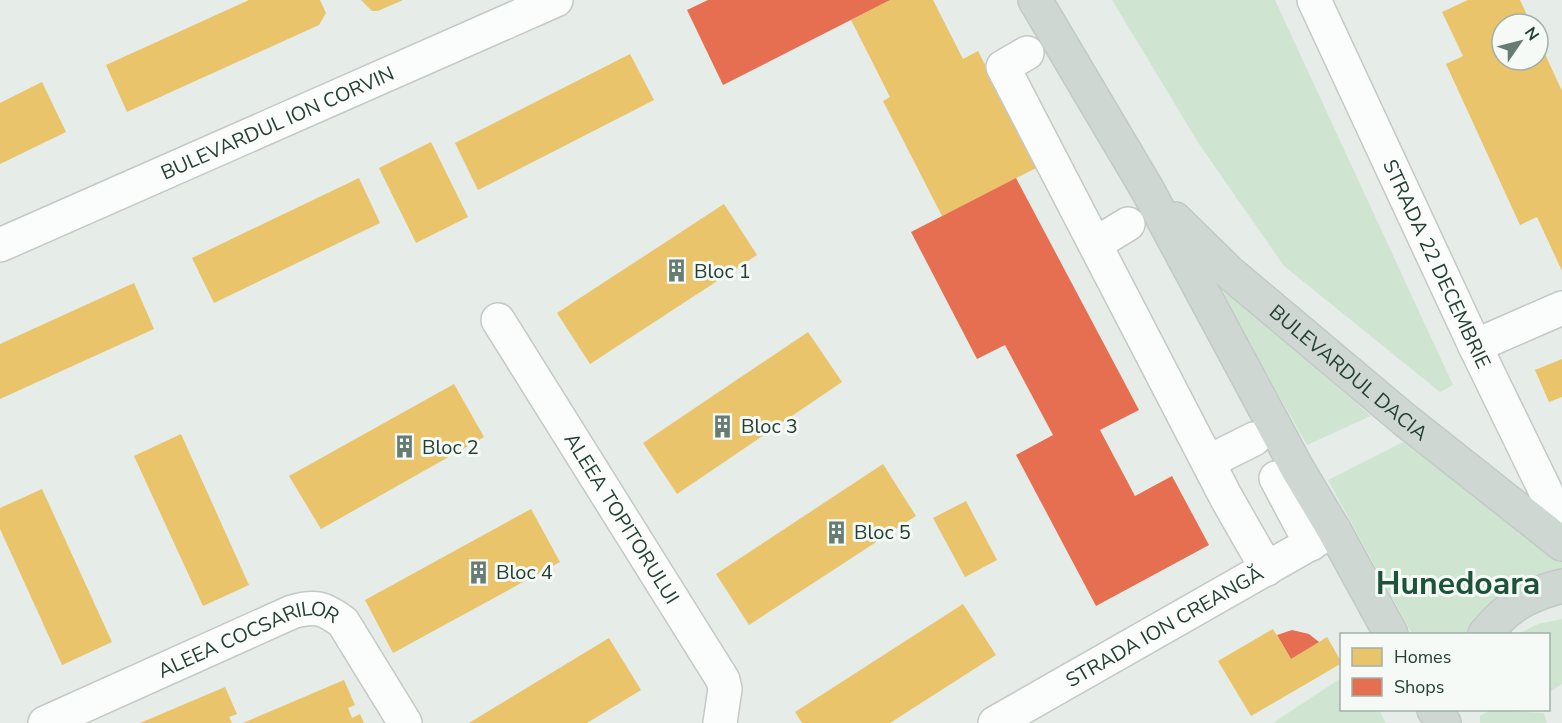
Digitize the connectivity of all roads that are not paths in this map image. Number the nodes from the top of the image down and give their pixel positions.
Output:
1 (556, 0) edge
2 (1035, 0) edge
3 (1314, 0) edge
4 (1027, 53) dead end
5 (1147, 189) junction
6 (1128, 224) dead end
7 (1095, 244) junction
8 (0, 245) edge
9 (1562, 308) edge
10 (498, 320) dead end
11 (1475, 346) junction
12 (1254, 439) dead end
13 (1208, 462) junction
14 (1276, 478) dead end
15 (1562, 525) edge
16 (1322, 537) junction
17 (1562, 544) edge
18 (1267, 568) junction
19 (1562, 586) edge
20 (1390, 633) edge
21 (1486, 633) edge
22 (1435, 711) edge
23 (45, 723) edge
24 (405, 723) edge
25 (720, 723) edge
26 (995, 723) edge
27 (1444, 723) edge

1 - 8 street, BULEVARDUL ION CORVIN
2 - 5 main road, BULEVARDUL DACIA
3 - 11 street, STRADA 22 DECEMBRIE
4 - 7 street
5 - 16 main road, BULEVARDUL DACIA
5 - 17 main road, BULEVARDUL DACIA
6 - 7 street
7 - 13 street
9 - 11 street
10 - 25 street, ALEEA TOPITORULUI
11 - 15 street, STRADA 22 DECEMBRIE
12 - 13 street
13 - 18 street
14 - 16 street
16 - 18 street, STRADA ION CREANGĂ
16 - 20 main road, BULEVARDUL DACIA
18 - 26 street, STRADA ION CREANGĂ
19 - 21 main road
22 - 27 main road
23 - 24 street, ALEEA COCSARILOR

